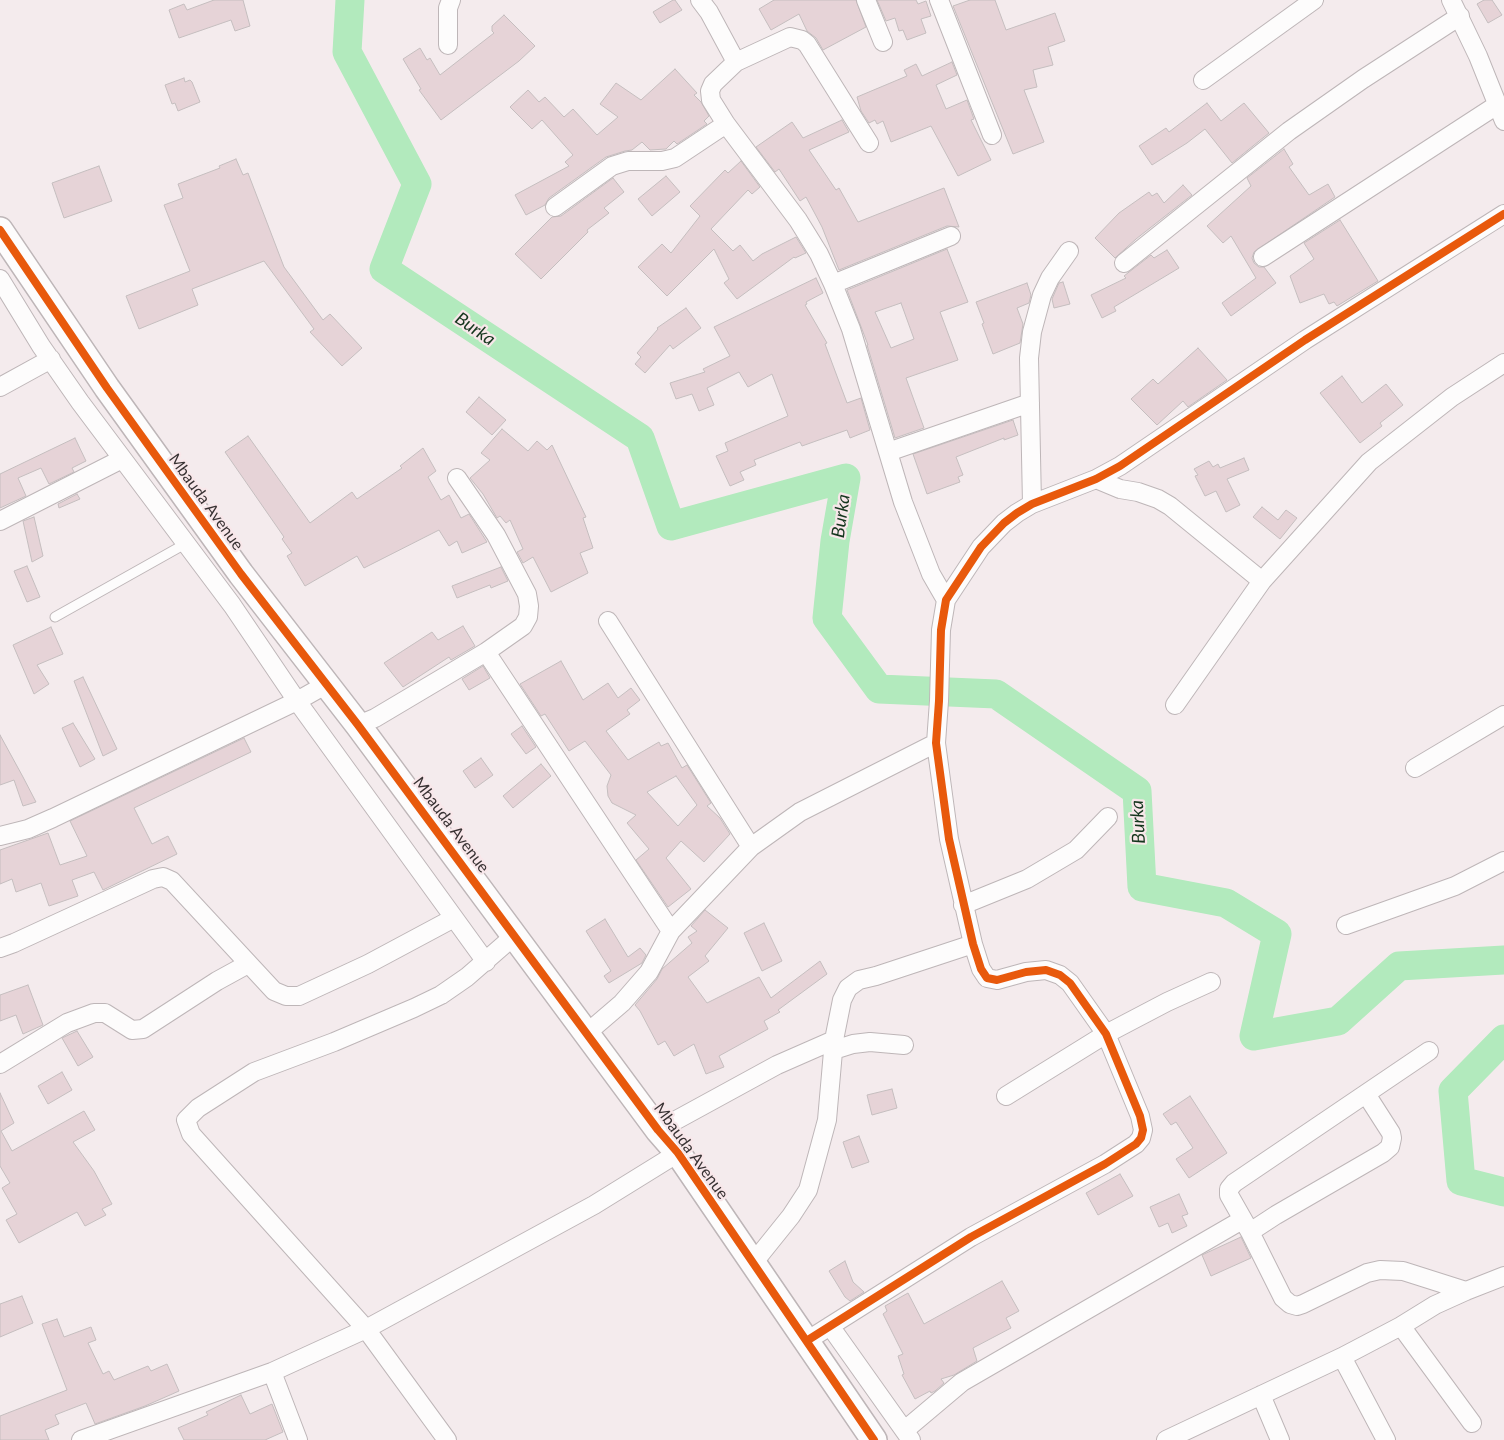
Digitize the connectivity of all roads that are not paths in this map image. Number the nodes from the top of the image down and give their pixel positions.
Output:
1 (450, 0) edge
2 (700, 0) edge
3 (866, 0) edge
4 (939, 0) edge
5 (1314, 0) edge
6 (1451, 0) edge
7 (1460, 16) junction
8 (882, 42) dead end
9 (448, 45) dead end
10 (736, 62) junction
11 (1203, 80) dead end
12 (1497, 105) junction
13 (1504, 122) edge
14 (726, 124) junction
15 (992, 135) dead end
16 (869, 143) dead end
17 (555, 207) dead end
18 (1504, 214) edge
19 (0, 230) edge
20 (951, 236) dead end
21 (1068, 251) dead end
22 (1263, 257) dead end
23 (1124, 264) dead end
24 (0, 279) edge
25 (833, 284) junction
26 (51, 359) junction
27 (1504, 363) edge
28 (0, 387) edge
29 (1030, 403) junction
30 (888, 452) junction
31 (122, 459) junction
32 (457, 478) dead end
33 (1096, 479) junction
34 (1032, 504) junction
35 (0, 521) edge
36 (185, 544) junction
37 (1262, 581) junction
38 (946, 600) junction
39 (55, 617) dead end
40 (608, 621) dead end
41 (486, 652) junction
42 (327, 684) junction
43 (297, 701) junction
44 (1175, 705) dead end
45 (1504, 715) edge
46 (358, 725) junction
47 (936, 743) junction
48 (1415, 768) dead end
49 (1108, 817) dead end
50 (0, 836) edge
51 (752, 847) junction
52 (1504, 862) edge
53 (963, 905) junction
54 (454, 918) junction
55 (1346, 925) dead end
56 (671, 931) junction
57 (514, 936) junction
58 (973, 944) junction
59 (0, 948) edge
60 (486, 962) junction
61 (248, 964) junction
62 (1211, 982) dead end
63 (587, 1033) junction
64 (1106, 1034) junction
65 (834, 1045) junction
66 (904, 1046) dead end
67 (1429, 1051) dead end
68 (0, 1064) edge
69 (1366, 1094) junction
70 (1006, 1096) dead end
71 (658, 1130) junction
72 (678, 1153) junction
73 (1246, 1226) junction
74 (754, 1262) junction
75 (1504, 1276) edge
76 (1466, 1290) junction
77 (830, 1326) junction
78 (1401, 1326) junction
79 (366, 1329) junction
80 (808, 1340) junction
81 (1342, 1357) junction
82 (272, 1372) junction
83 (1261, 1395) junction
84 (1472, 1422) dead end
85 (908, 1435) edge
86 (81, 1440) edge
87 (298, 1440) edge
88 (447, 1440) edge
89 (874, 1440) edge
90 (1166, 1440) edge
91 (1280, 1440) edge
92 (1386, 1440) edge

1 - 9 street
2 - 10 street
3 - 8 street
4 - 15 street
5 - 11 street
6 - 7 street
7 - 12 street
7 - 23 street
10 - 14 street
10 - 16 street
12 - 13 street
12 - 22 street
14 - 17 street
14 - 25 street
18 - 33 street
19 - 42 street, Mbauda Avenue
20 - 25 street
21 - 29 street
24 - 26 street
25 - 30 street
26 - 28 street
26 - 31 street
27 - 37 street
29 - 30 street
29 - 34 street
30 - 38 street
31 - 35 street
31 - 36 street
32 - 41 street
33 - 34 street
33 - 37 street
34 - 38 street
36 - 39 lane
36 - 43 street
37 - 44 street
38 - 47 street
40 - 51 street
41 - 46 street
41 - 56 street
42 - 43 street
42 - 46 street, Mbauda Avenue
43 - 50 street
43 - 54 street
45 - 48 street
46 - 57 street, Mbauda Avenue
47 - 51 street
47 - 53 street
49 - 53 street
51 - 56 street
52 - 55 street
53 - 58 street
54 - 60 street
54 - 61 street
56 - 63 street
57 - 60 street
57 - 63 street, Mbauda Avenue
58 - 64 street
58 - 65 street
59 - 61 street
60 - 79 street
61 - 68 street
62 - 64 street
63 - 71 street, Mbauda Avenue
64 - 70 street
64 - 77 street
65 - 66 street
65 - 71 street
65 - 74 street
67 - 69 street
69 - 73 street
69 - 73 street
71 - 72 street, Mbauda Avenue
72 - 74 street, Mbauda Avenue
72 - 79 street
73 - 76 street
73 - 85 street
74 - 80 street, Mbauda Avenue
75 - 76 street
76 - 78 street
77 - 80 street
77 - 85 street
78 - 81 street
78 - 84 street
79 - 82 street
79 - 88 street
80 - 89 street, Mbauda Avenue
81 - 83 street
81 - 92 street
82 - 86 street
82 - 87 street
83 - 90 street
83 - 91 street

